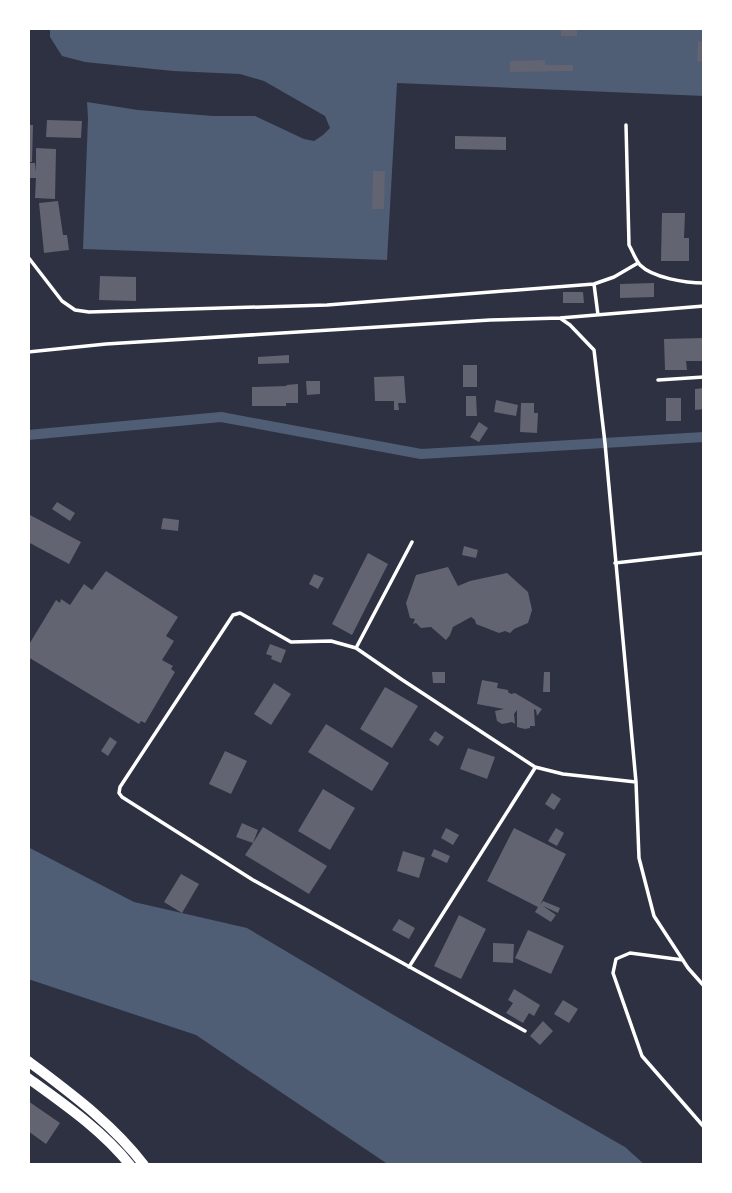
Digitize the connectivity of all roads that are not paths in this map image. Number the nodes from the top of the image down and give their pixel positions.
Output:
1 (626, 125) dead end
2 (28, 257) edge
3 (638, 263) junction
4 (704, 283) edge
5 (594, 284) junction
6 (704, 306) edge
7 (598, 314) junction
8 (560, 318) junction
9 (28, 352) edge
10 (704, 377) edge
11 (658, 380) dead end
12 (412, 542) dead end
13 (704, 553) edge
14 (615, 564) junction
15 (356, 648) junction
16 (535, 767) junction
17 (636, 782) junction
18 (683, 960) junction
19 (409, 967) junction
20 (704, 985) edge
21 (525, 1031) dead end
22 (28, 1061) edge
23 (28, 1078) edge
24 (704, 1127) edge
25 (130, 1165) edge
26 (144, 1165) edge

1 - 3 lane
2 - 5 lane
3 - 4 lane
3 - 5 lane
5 - 7 lane
6 - 7 lane
7 - 8 lane
8 - 9 lane
8 - 14 lane
10 - 11 lane
12 - 15 lane
13 - 14 lane
14 - 17 lane
15 - 16 lane
15 - 19 lane
16 - 17 lane
16 - 19 lane
17 - 18 lane
18 - 20 lane
18 - 24 lane
19 - 21 lane
22 - 26 highway
23 - 25 highway

